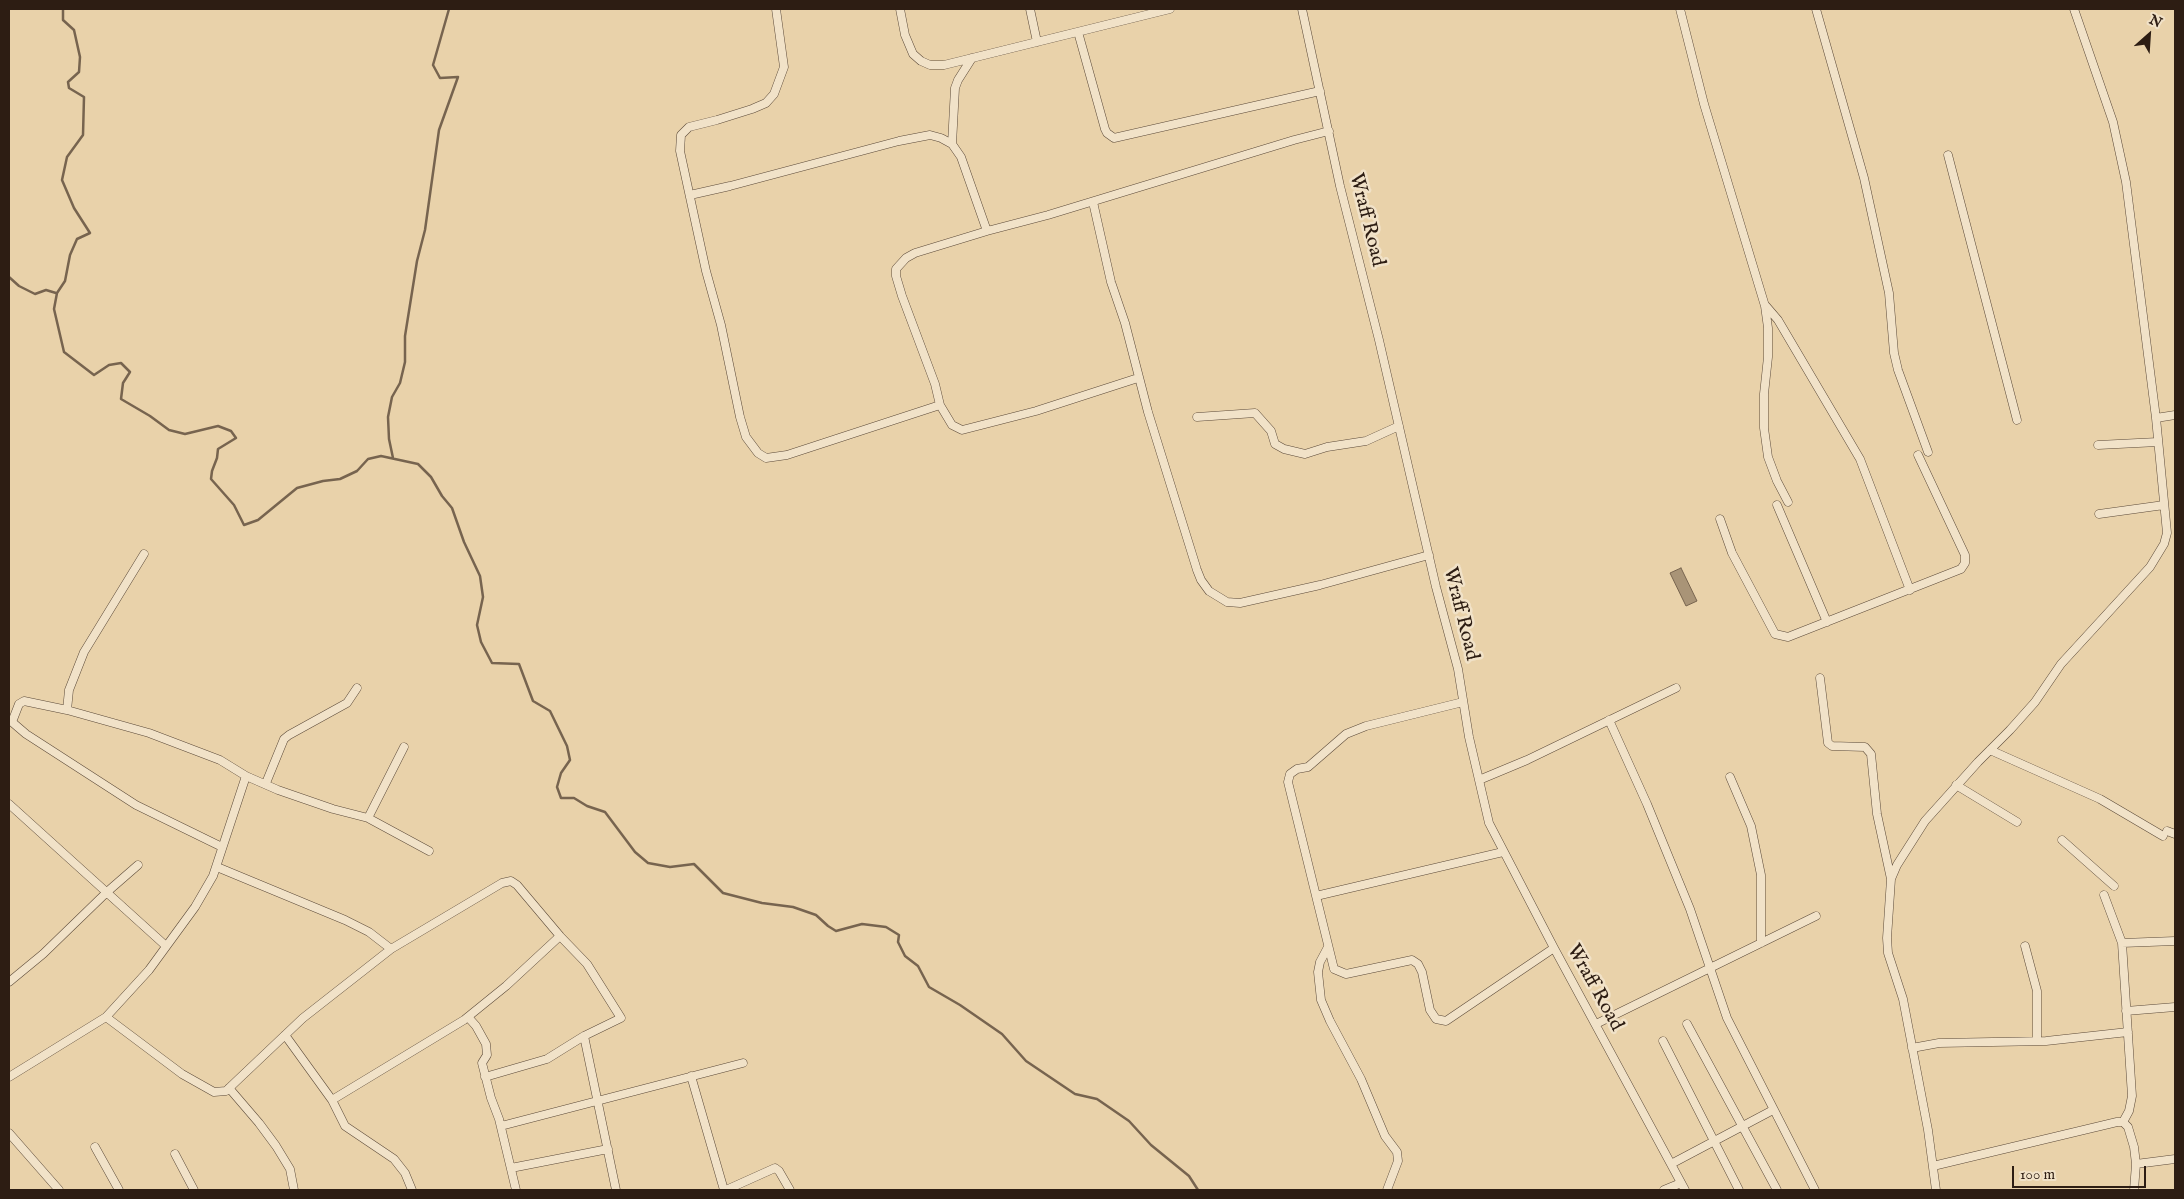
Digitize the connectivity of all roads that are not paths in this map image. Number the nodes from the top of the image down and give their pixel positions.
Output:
1 (776, 9) edge
2 (900, 9) edge
3 (1030, 9) edge
4 (1170, 9) edge
5 (1302, 9) edge
6 (1680, 9) edge
7 (1816, 9) edge
8 (2074, 9) edge
9 (1078, 32) junction
10 (1037, 42) junction
11 (972, 58) junction
12 (1320, 91) junction
13 (952, 126) junction
14 (1328, 131) junction
15 (937, 137) junction
16 (952, 144) junction
17 (1948, 155) dead end
18 (690, 194) junction
19 (1092, 202) junction
20 (987, 231) junction
21 (1765, 304) junction
22 (1138, 378) junction
23 (940, 405) junction
24 (2175, 415) edge
25 (1197, 417) dead end
26 (2156, 418) junction
27 (2017, 420) dead end
28 (1399, 426) junction
29 (2158, 442) junction
30 (2098, 445) dead end
31 (1928, 452) dead end
32 (1918, 456) dead end
33 (1788, 502) dead end
34 (1777, 505) dead end
35 (2164, 505) junction
36 (2099, 514) dead end
37 (1720, 519) dead end
38 (144, 554) dead end
39 (1429, 555) junction
40 (1910, 590) junction
41 (1827, 622) junction
42 (1820, 678) dead end
43 (357, 688) dead end
44 (1676, 688) dead end
45 (1463, 702) junction
46 (67, 710) junction
47 (1609, 720) junction
48 (404, 747) dead end
49 (1990, 750) junction
50 (246, 776) junction
51 (1730, 777) dead end
52 (1479, 780) junction
53 (266, 783) junction
54 (1956, 786) junction
55 (9, 804) edge
56 (368, 818) junction
57 (2017, 822) dead end
58 (2175, 834) edge
59 (2062, 840) dead end
60 (222, 847) junction
61 (429, 851) dead end
62 (1503, 852) junction
63 (138, 865) dead end
64 (216, 867) junction
65 (1891, 879) junction
66 (2114, 886) dead end
67 (107, 892) junction
68 (1316, 896) junction
69 (2104, 896) dead end
70 (1816, 916) dead end
71 (560, 936) junction
72 (2175, 940) edge
73 (1761, 943) junction
74 (2122, 943) junction
75 (166, 946) junction
76 (2025, 946) dead end
77 (1328, 947) junction
78 (1554, 948) junction
79 (391, 949) junction
80 (1710, 968) junction
81 (9, 982) edge
82 (2175, 1007) edge
83 (2126, 1011) junction
84 (468, 1016) junction
85 (106, 1018) junction
86 (1596, 1024) junction
87 (1687, 1024) dead end
88 (2128, 1032) junction
89 (285, 1035) junction
90 (584, 1036) junction
91 (1663, 1041) dead end
92 (2037, 1041) junction
93 (1912, 1048) junction
94 (743, 1064) dead end
95 (691, 1076) junction
96 (9, 1077) edge
97 (485, 1077) junction
98 (229, 1088) junction
99 (332, 1100) junction
100 (598, 1103) junction
101 (1773, 1110) junction
102 (2124, 1122) junction
103 (501, 1126) junction
104 (1741, 1126) junction
105 (9, 1133) edge
106 (1713, 1141) junction
107 (95, 1147) dead end
108 (608, 1150) junction
109 (174, 1154) dead end
110 (2175, 1159) edge
111 (1670, 1164) junction
112 (2136, 1164) junction
113 (1933, 1166) junction
114 (511, 1168) junction
115 (1683, 1186) edge
116 (59, 1190) edge
117 (119, 1190) edge
118 (194, 1190) edge
119 (294, 1190) edge
120 (412, 1190) edge
121 (516, 1190) edge
122 (616, 1190) edge
123 (725, 1190) edge
124 (790, 1190) edge
125 (1387, 1190) edge
126 (1664, 1190) edge
127 (1739, 1190) edge
128 (1777, 1190) edge
129 (1815, 1190) edge
130 (1936, 1190) edge
131 (2134, 1190) edge

1 - 18 street
2 - 11 street
3 - 10 street
4 - 9 street
5 - 12 street, Wraff Road
6 - 21 street
7 - 31 street
8 - 26 street
9 - 10 street
9 - 12 street
10 - 11 street
11 - 13 street
12 - 14 street, Wraff Road
13 - 15 street
13 - 16 street
14 - 19 street
14 - 28 street, Wraff Road
15 - 16 street
15 - 18 street
16 - 20 street
17 - 27 street
18 - 23 street
19 - 20 street
19 - 22 street
20 - 23 street
21 - 33 street
21 - 40 street
22 - 23 street
22 - 39 street
24 - 26 street
25 - 28 street
26 - 29 street
28 - 39 street, Wraff Road
29 - 30 street
29 - 35 street
32 - 40 street
34 - 41 street
35 - 36 street
35 - 49 street
37 - 41 street
38 - 46 street
39 - 45 street, Wraff Road
40 - 41 street
42 - 65 street
43 - 53 street
44 - 47 street
45 - 52 street, Wraff Road
45 - 68 street
46 - 50 street
46 - 60 street
47 - 52 street
47 - 80 street
48 - 56 street
49 - 54 street
49 - 58 street
50 - 53 street
50 - 60 street
51 - 73 street
52 - 62 street, Wraff Road
53 - 56 street
54 - 57 street
54 - 65 street
55 - 67 street
56 - 61 street
59 - 66 street
60 - 64 street
62 - 68 street
62 - 78 street, Wraff Road
63 - 67 street
64 - 75 street
64 - 79 street
65 - 93 street
67 - 75 street
67 - 81 street
68 - 77 street
69 - 74 street
70 - 73 street
71 - 79 street
71 - 84 street
71 - 90 street
72 - 74 street
73 - 80 street
74 - 83 street
75 - 85 street
76 - 92 street
77 - 78 street
77 - 125 street
78 - 86 street, Wraff Road
79 - 89 street
80 - 86 street
80 - 101 street
82 - 83 street
83 - 88 street
84 - 97 street
84 - 99 street
85 - 96 street
85 - 98 street
86 - 111 street, Wraff Road
87 - 104 street
88 - 92 street
88 - 102 street
89 - 98 street
89 - 99 street
90 - 97 street
90 - 100 street
91 - 106 street
92 - 93 street
93 - 113 street
94 - 95 street
95 - 100 street
95 - 123 street
97 - 103 street
98 - 119 street
99 - 120 street
100 - 103 street
100 - 108 street
101 - 104 street
101 - 129 street
102 - 112 street
102 - 113 street
103 - 114 street
104 - 106 street
104 - 128 street
105 - 116 street
106 - 111 street
106 - 127 street
107 - 117 street
108 - 114 street
108 - 122 street
109 - 118 street
110 - 112 street
111 - 115 street, Wraff Road
112 - 131 street
113 - 130 street
114 - 121 street
115 - 126 street
123 - 124 street

